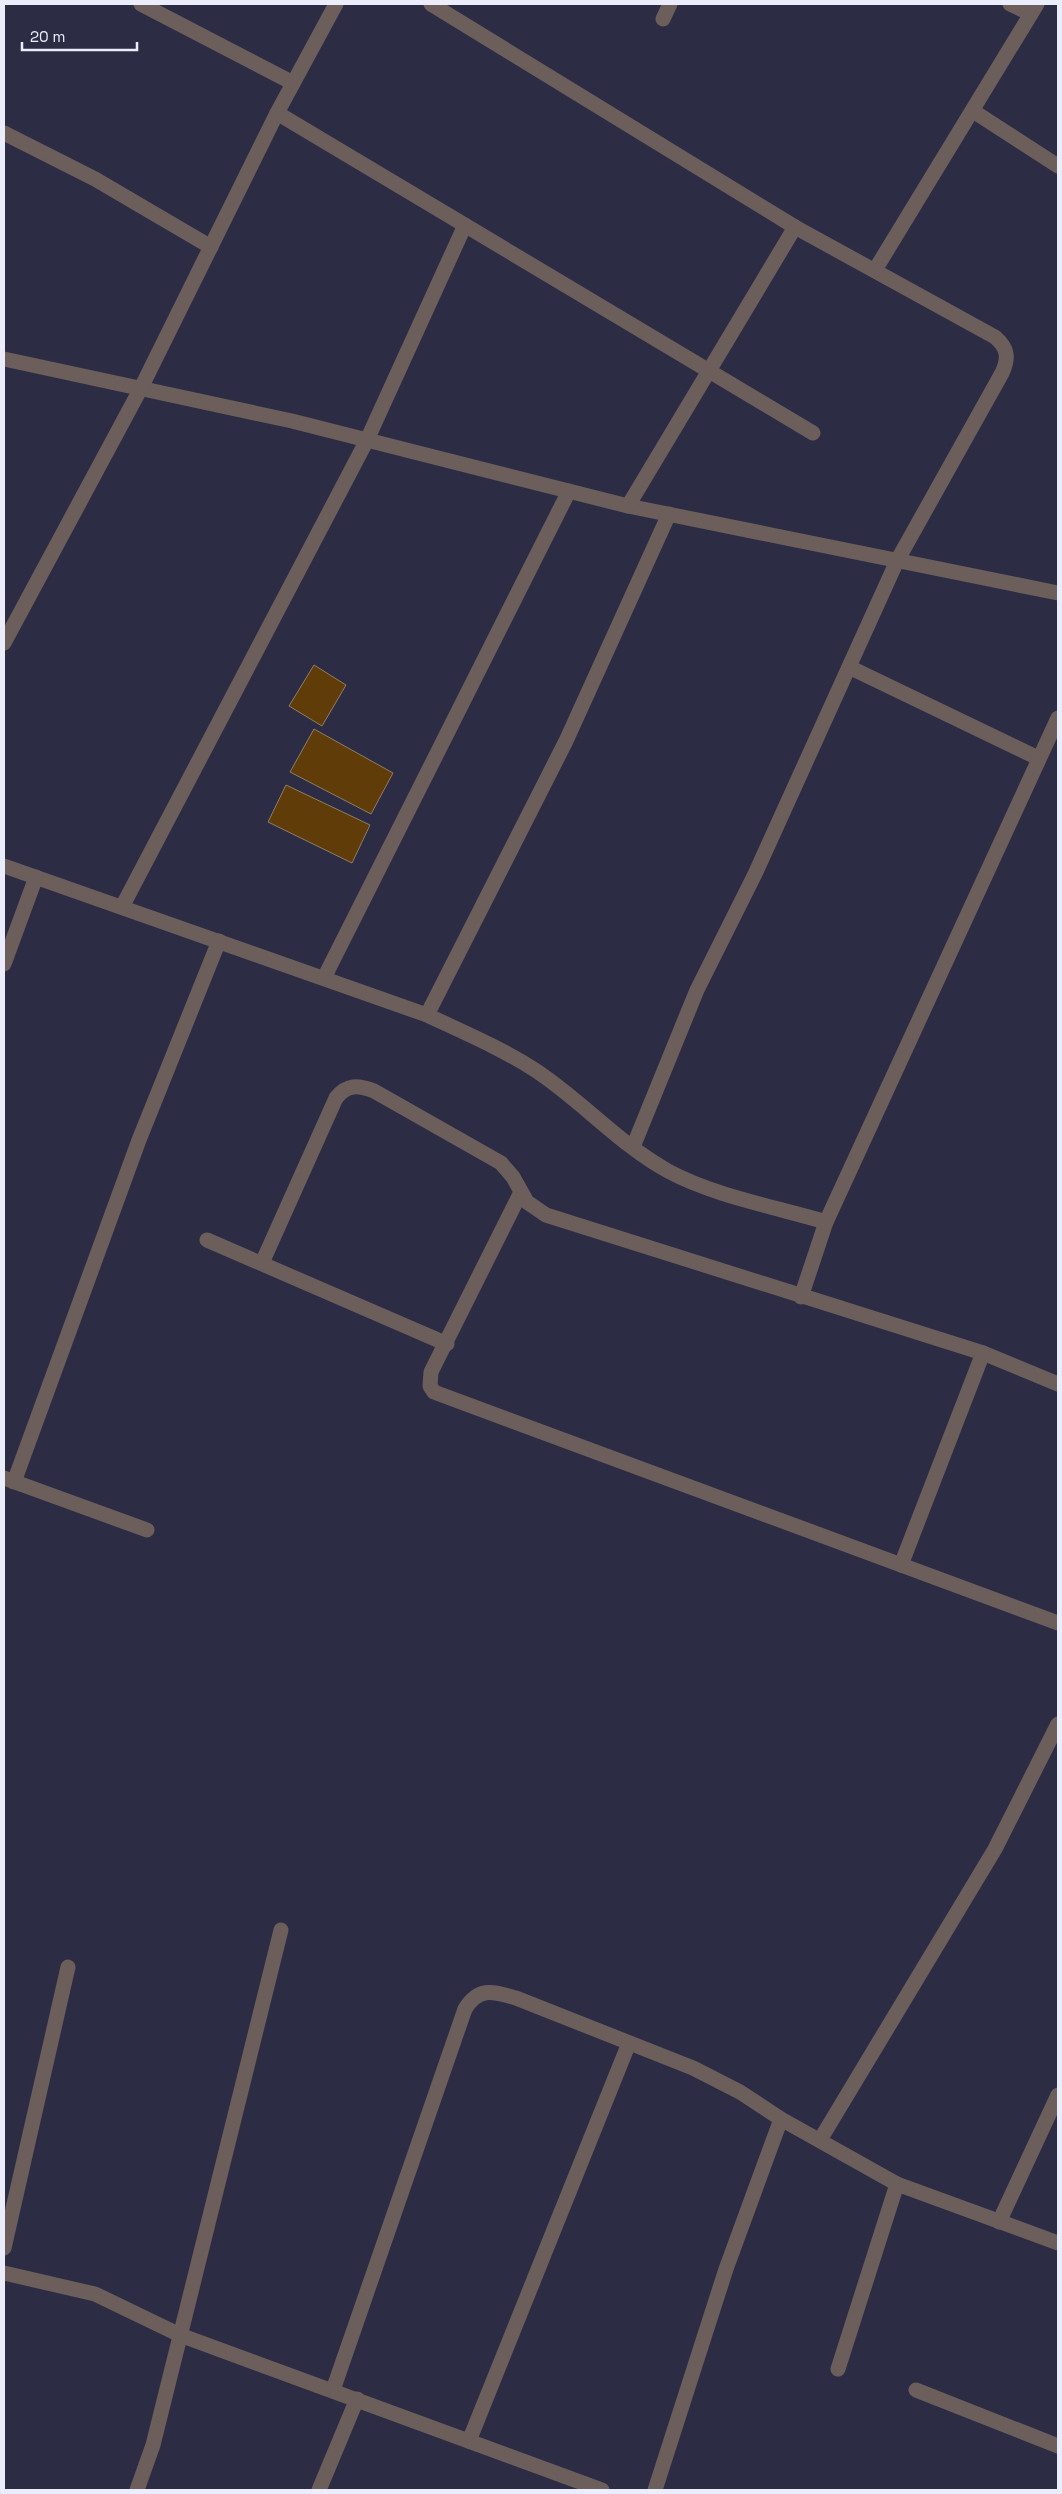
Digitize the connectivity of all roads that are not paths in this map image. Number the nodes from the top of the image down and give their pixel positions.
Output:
1 (141, 4) edge
2 (336, 4) edge
3 (431, 4) edge
4 (670, 4) edge
5 (1010, 4) edge
6 (1034, 9) edge
7 (663, 19) dead end
8 (293, 83) junction
9 (973, 111) junction
10 (277, 113) junction
11 (4, 133) edge
12 (1058, 166) edge
13 (465, 225) junction
14 (795, 226) junction
15 (211, 247) junction
16 (875, 270) junction
17 (4, 358) edge
18 (710, 371) junction
19 (141, 388) junction
20 (813, 433) dead end
21 (367, 440) junction
22 (570, 491) junction
23 (628, 506) junction
24 (668, 514) junction
25 (897, 561) junction
26 (1058, 593) edge
27 (4, 643) edge
28 (848, 667) junction
29 (1058, 718) edge
30 (1038, 758) junction
31 (4, 866) edge
32 (36, 877) junction
33 (122, 907) junction
34 (218, 941) junction
35 (4, 964) edge
36 (324, 978) junction
37 (427, 1015) junction
38 (633, 1147) junction
39 (521, 1192) junction
40 (826, 1222) junction
41 (207, 1240) dead end
42 (262, 1263) junction
43 (801, 1297) junction
44 (447, 1344) junction
45 (983, 1353) junction
46 (1058, 1384) edge
47 (9, 1480) edge
48 (147, 1530) dead end
49 (901, 1565) junction
50 (1058, 1623) edge
51 (1058, 1724) edge
52 (281, 1930) dead end
53 (68, 1967) dead end
54 (629, 2043) junction
55 (1058, 2095) edge
56 (781, 2119) junction
57 (820, 2140) junction
58 (897, 2184) junction
59 (999, 2222) junction
60 (1058, 2243) edge
61 (4, 2248) edge
62 (4, 2272) edge
63 (180, 2334) junction
64 (838, 2369) dead end
65 (334, 2390) junction
66 (916, 2390) dead end
67 (357, 2399) junction
68 (469, 2441) junction
69 (1058, 2446) edge
70 (137, 2490) edge
71 (319, 2490) edge
72 (602, 2490) edge
73 (655, 2490) edge

1 - 8 street
2 - 8 street
3 - 14 street
4 - 7 street
5 - 6 street
6 - 9 street
8 - 10 street
9 - 12 street
9 - 16 street
10 - 13 street
10 - 15 street
11 - 15 street
13 - 18 street
13 - 21 street
14 - 16 street
14 - 18 street
15 - 19 street
16 - 25 street
17 - 19 street
18 - 20 street
18 - 23 street
19 - 21 street
19 - 27 street
21 - 22 street
21 - 33 street
22 - 23 street
22 - 36 street
23 - 24 street
24 - 25 street
24 - 37 street
25 - 26 street
25 - 28 street
28 - 30 street
28 - 38 street
29 - 30 street
30 - 40 street
31 - 32 street
32 - 33 street
32 - 35 street
33 - 34 street
34 - 36 street
34 - 47 street
36 - 37 street
37 - 38 street
38 - 40 street
39 - 42 street
39 - 43 street
39 - 44 street
40 - 43 street
41 - 42 street
42 - 44 street
43 - 45 street
44 - 49 street
45 - 46 street
45 - 49 street
47 - 48 street
49 - 50 street
51 - 57 street
52 - 63 street
53 - 61 street
54 - 56 street
54 - 65 street
54 - 68 street
55 - 59 street
56 - 57 street
56 - 73 street
57 - 58 street
58 - 59 street
58 - 64 street
59 - 60 street
62 - 63 street
63 - 65 street
63 - 70 street
65 - 67 street
66 - 69 street
67 - 68 street
67 - 71 street
68 - 72 street

